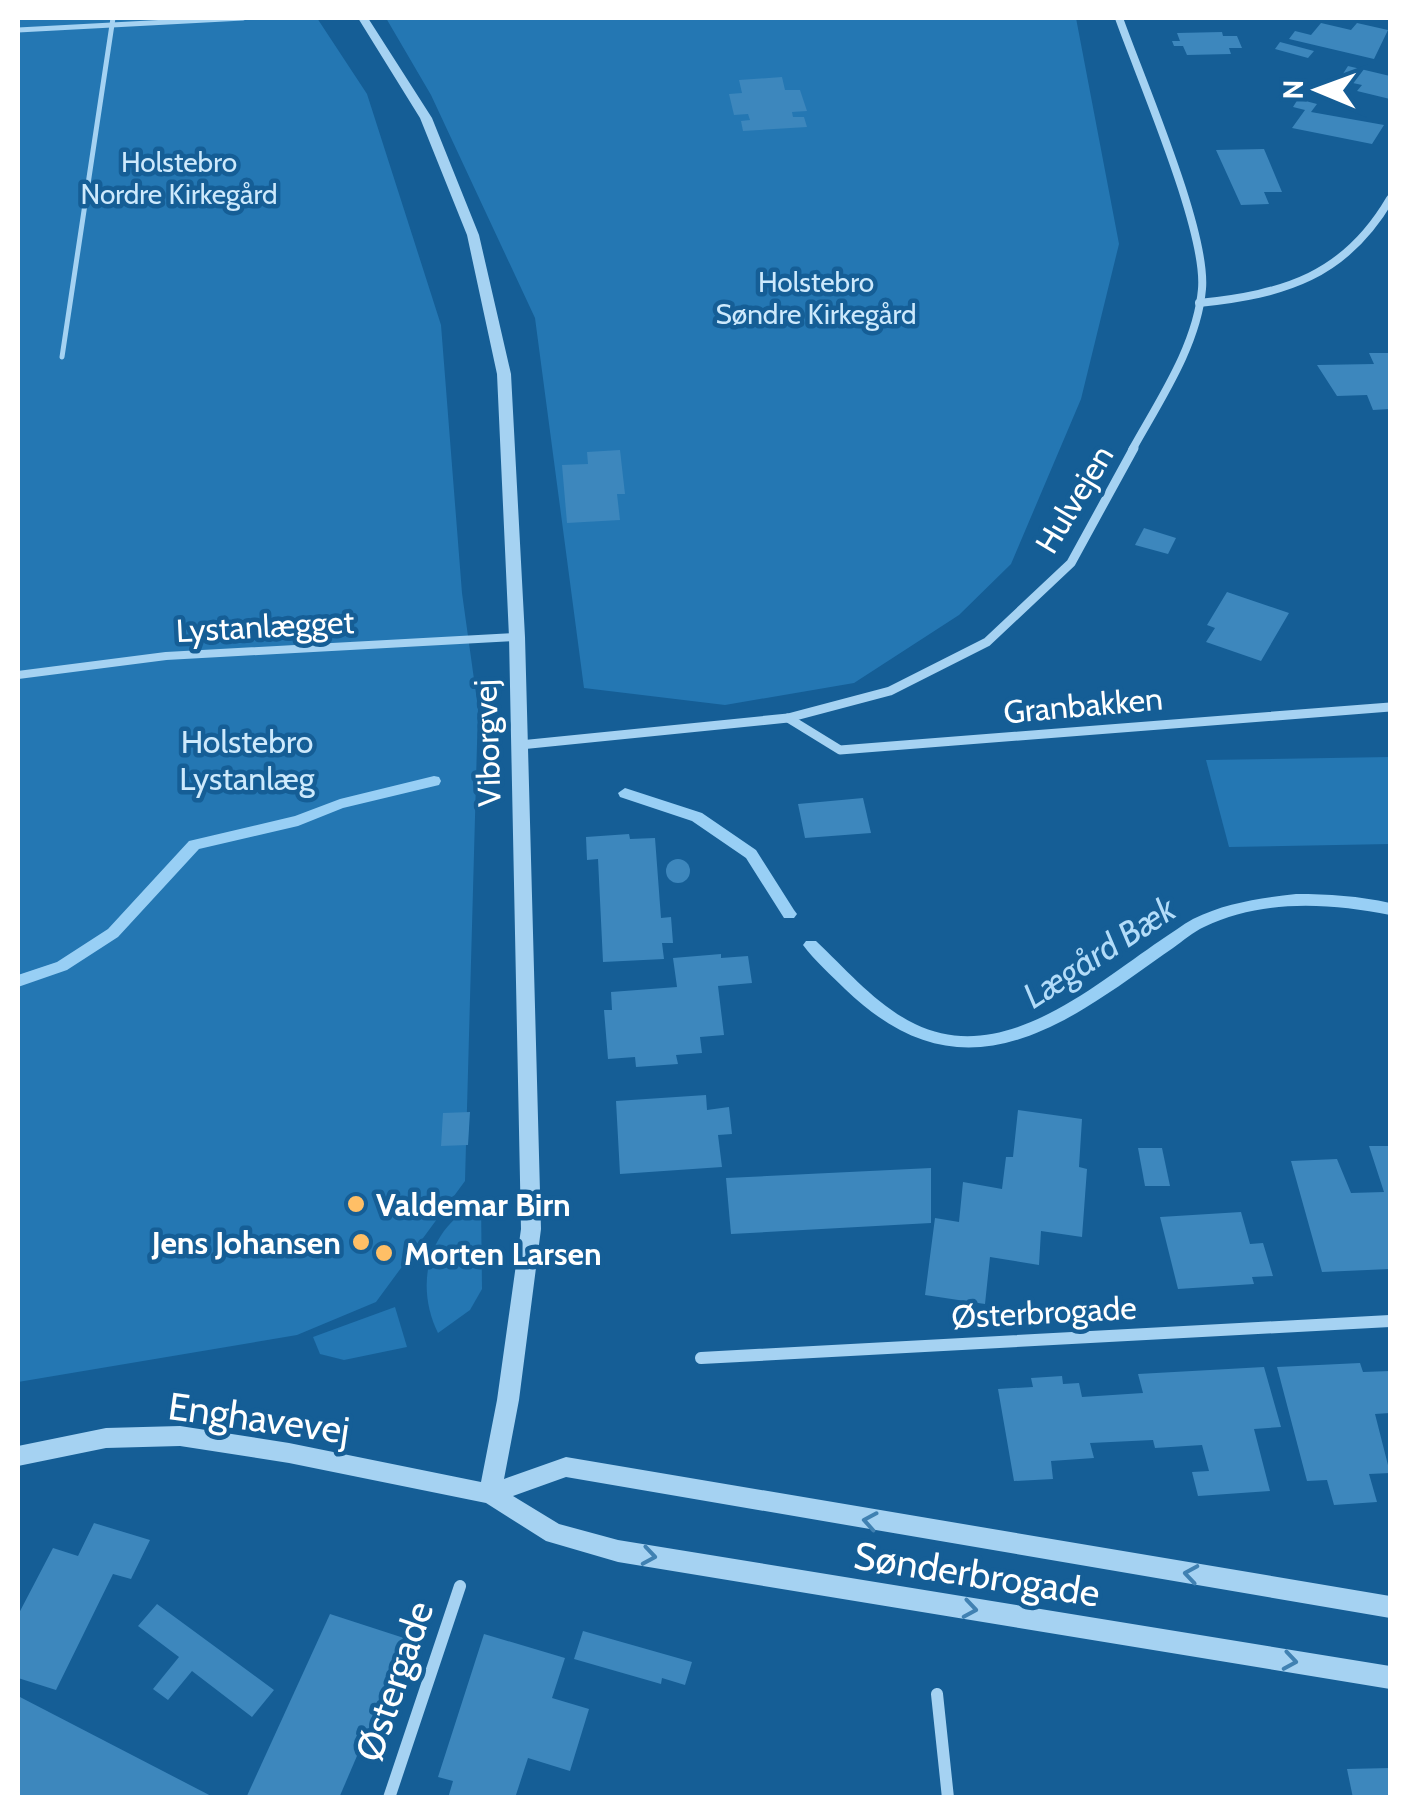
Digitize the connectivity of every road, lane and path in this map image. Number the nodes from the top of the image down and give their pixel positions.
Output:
1 (243, 18) edge
2 (363, 18) edge
3 (1119, 18) edge
4 (112, 21) edge
5 (18, 30) edge
6 (1390, 199) edge
7 (1200, 303) junction
8 (62, 356) dead end
9 (517, 637) junction
10 (18, 675) edge
11 (1390, 706) edge
12 (788, 718) junction
13 (520, 745) junction
14 (1390, 1321) edge
15 (701, 1358) dead end
16 (18, 1456) edge
17 (490, 1494) junction
18 (460, 1586) dead end
19 (1390, 1607) edge
20 (1390, 1678) edge
21 (937, 1694) dead end
22 (389, 1798) edge
23 (948, 1798) edge

1 - 4 lane
2 - 9 street, Viborgvej
3 - 7 street, Hulvejen
4 - 5 lane
4 - 8 lane
6 - 7 street
7 - 12 street, Hulvejen
9 - 10 lane, Lystanlægget
9 - 13 street, Viborgvej
11 - 12 street, Granbakken
12 - 13 street, Hulvejen
13 - 17 street, Viborgvej
14 - 15 street, Østerbrogade
16 - 17 street, Enghavevej
19 -> 17 street, Sønderbrogade
17 -> 20 street, Sønderbrogade
18 - 22 street, Østergade
21 - 23 street

